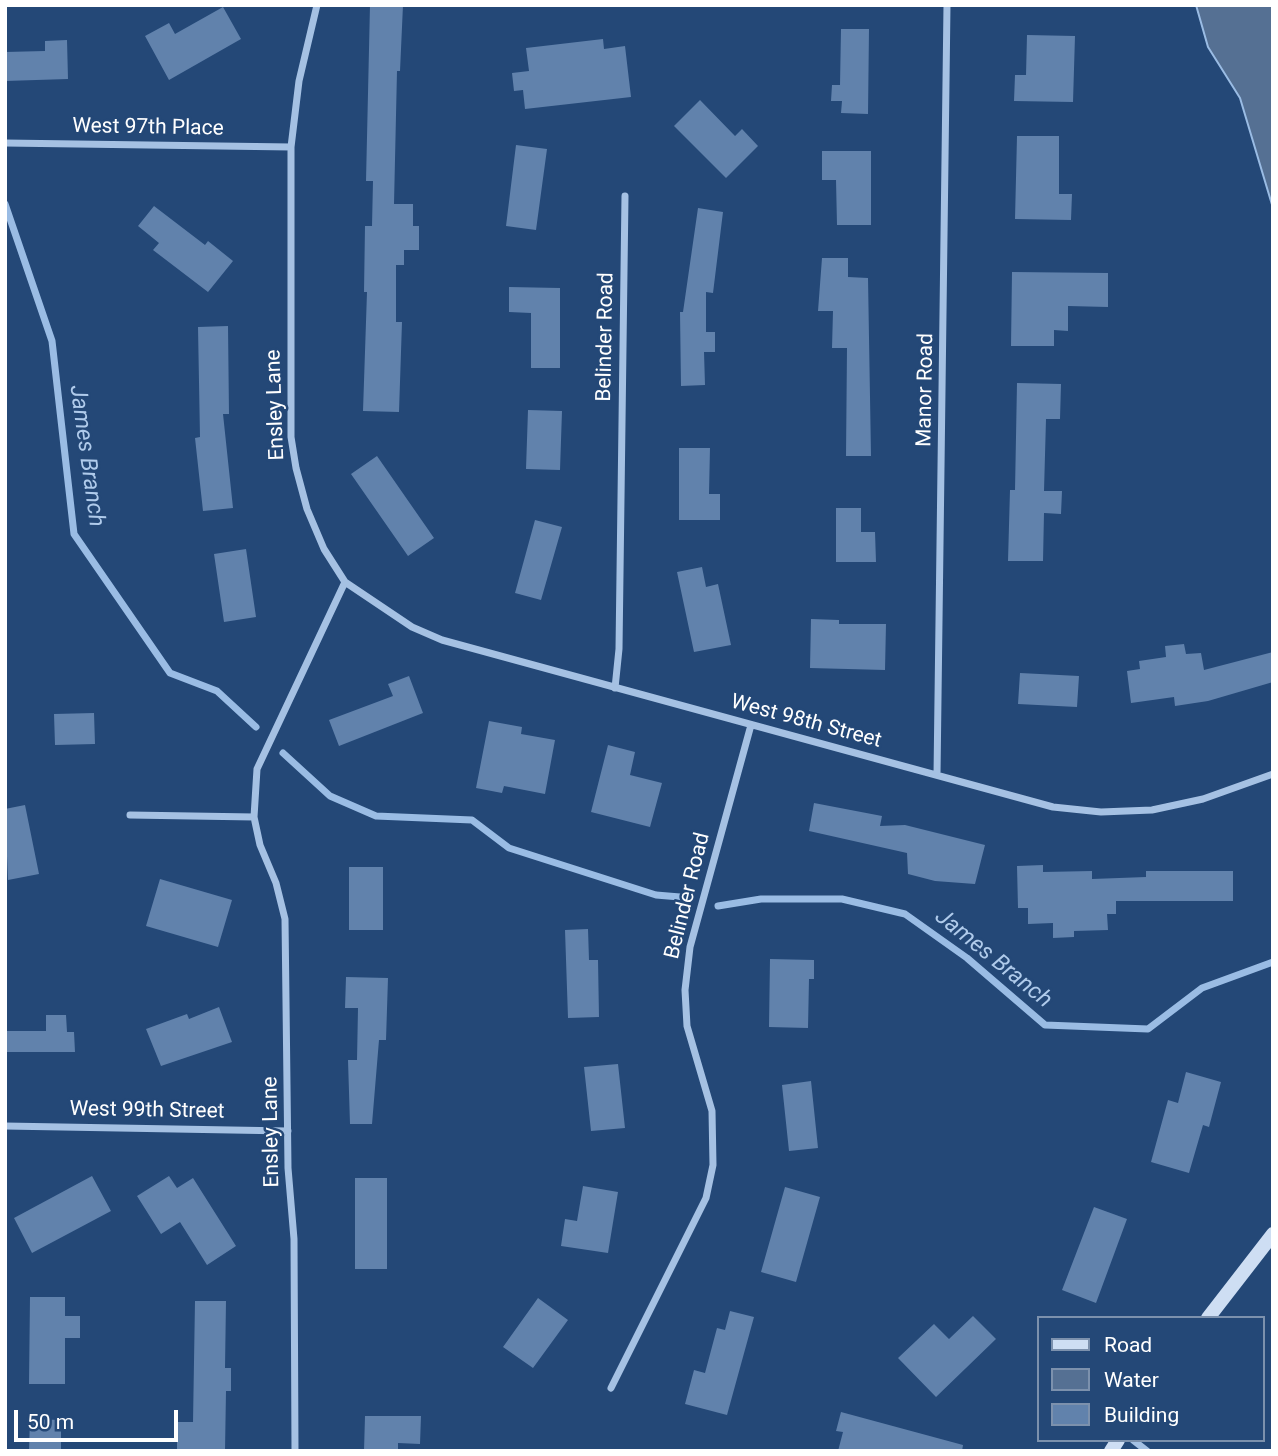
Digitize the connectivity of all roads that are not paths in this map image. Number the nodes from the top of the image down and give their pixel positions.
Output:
1 (317, 5) edge
2 (947, 5) edge
3 (5, 143) edge
4 (291, 147) junction
5 (625, 196) dead end
6 (345, 582) junction
7 (615, 688) junction
8 (751, 725) junction
9 (1273, 774) edge
10 (937, 775) junction
11 (130, 816) dead end
12 (254, 817) junction
13 (5, 1126) edge
14 (288, 1130) junction
15 (1273, 1234) edge
16 (1210, 1316) edge
17 (611, 1388) dead end
18 (295, 1451) edge

1 - 4 street, Ensley Lane
2 - 10 street, Manor Road
3 - 4 street, West 97th Place
4 - 6 street, Ensley Lane
5 - 7 street, Belinder Road
6 - 7 street, West 98th Street
6 - 12 street, Ensley Lane
7 - 8 street, West 98th Street
8 - 10 street, West 98th Street
8 - 17 street, Belinder Road
9 - 10 street, West 98th Street
11 - 12 street
12 - 14 street, Ensley Lane
13 - 14 street, West 99th Street
14 - 18 street, Ensley Lane
15 - 16 street

